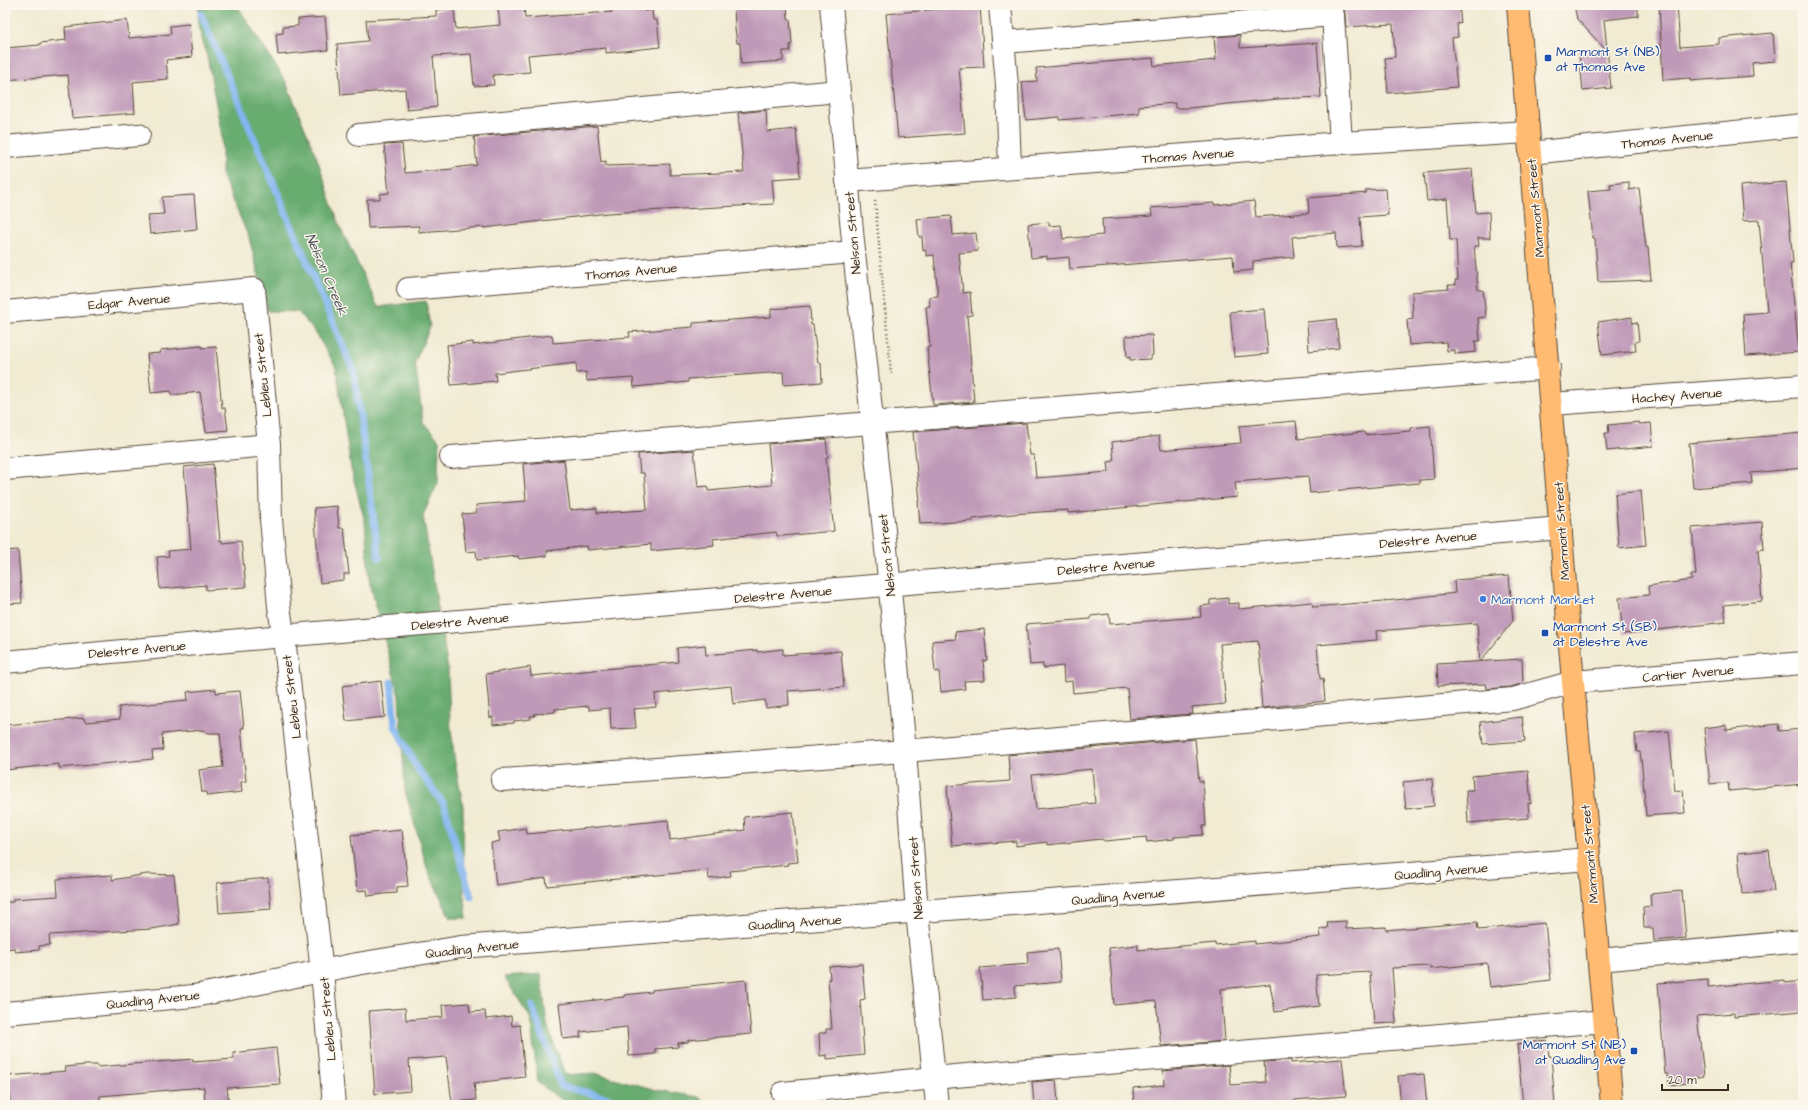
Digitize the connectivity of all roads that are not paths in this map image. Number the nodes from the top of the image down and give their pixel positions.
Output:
1 (831, 5) edge
2 (1000, 5) edge
3 (1518, 5) edge
4 (1004, 42) junction
5 (839, 91) junction
6 (1803, 125) edge
7 (360, 134) dead end
8 (139, 135) dead end
9 (1529, 142) junction
10 (1341, 143) junction
11 (5, 147) edge
12 (1010, 168) junction
13 (848, 182) junction
14 (854, 252) junction
15 (254, 289) joint
16 (408, 289) dead end
17 (5, 312) edge
18 (1549, 368) junction
19 (1803, 386) edge
20 (1551, 404) junction
21 (873, 424) junction
22 (269, 444) junction
23 (451, 457) dead end
24 (5, 469) edge
25 (1561, 528) junction
26 (889, 585) junction
27 (283, 636) junction
28 (5, 662) edge
29 (1803, 663) edge
30 (1573, 682) junction
31 (905, 751) junction
32 (502, 780) dead end
33 (1589, 859) junction
34 (917, 912) junction
35 (1803, 942) edge
36 (1599, 960) junction
37 (322, 972) junction
38 (5, 1013) edge
39 (1605, 1021) junction
40 (934, 1078) junction
41 (783, 1093) dead end
42 (334, 1105) edge
43 (937, 1105) edge
44 (1612, 1105) edge

1 - 5 street, Nelson Street
2 - 4 street
3 - 9 main road, Marmont Street
4 - 10 street
4 - 12 street
5 - 7 street
5 - 13 street, Nelson Street
6 - 9 street, Thomas Avenue
8 - 11 street
9 - 10 street, Thomas Avenue
9 - 18 main road, Marmont Street
10 - 12 street, Thomas Avenue
12 - 13 street, Thomas Avenue
13 - 14 street, Nelson Street
14 - 16 street, Thomas Avenue
14 - 21 street, Nelson Street
15 - 17 street, Edgar Avenue
15 - 22 street, Lebleu Street
18 - 20 main road, Marmont Street
18 - 21 street
19 - 20 street, Hachey Avenue
20 - 25 main road, Marmont Street
21 - 23 street
21 - 26 street, Nelson Street
22 - 24 street
22 - 27 street, Lebleu Street
25 - 26 street, Delestre Avenue
25 - 30 main road, Marmont Street
26 - 27 street, Delestre Avenue
26 - 31 street, Nelson Street
27 - 28 street, Delestre Avenue
27 - 37 street, Lebleu Street
29 - 30 street, Cartier Avenue
30 - 31 street, Cartier Avenue
30 - 33 main road, Marmont Street
31 - 32 street, Cartier Avenue
31 - 34 street, Nelson Street
33 - 34 street, Quadling Avenue
33 - 36 main road, Marmont Street
34 - 37 street, Quadling Avenue
34 - 40 street, Nelson Street
35 - 36 street
36 - 39 main road, Marmont Street
37 - 38 street, Quadling Avenue
37 - 42 street, Lebleu Street
39 - 40 street
39 - 44 main road, Marmont Street
40 - 41 street
40 - 43 street, Nelson Street

